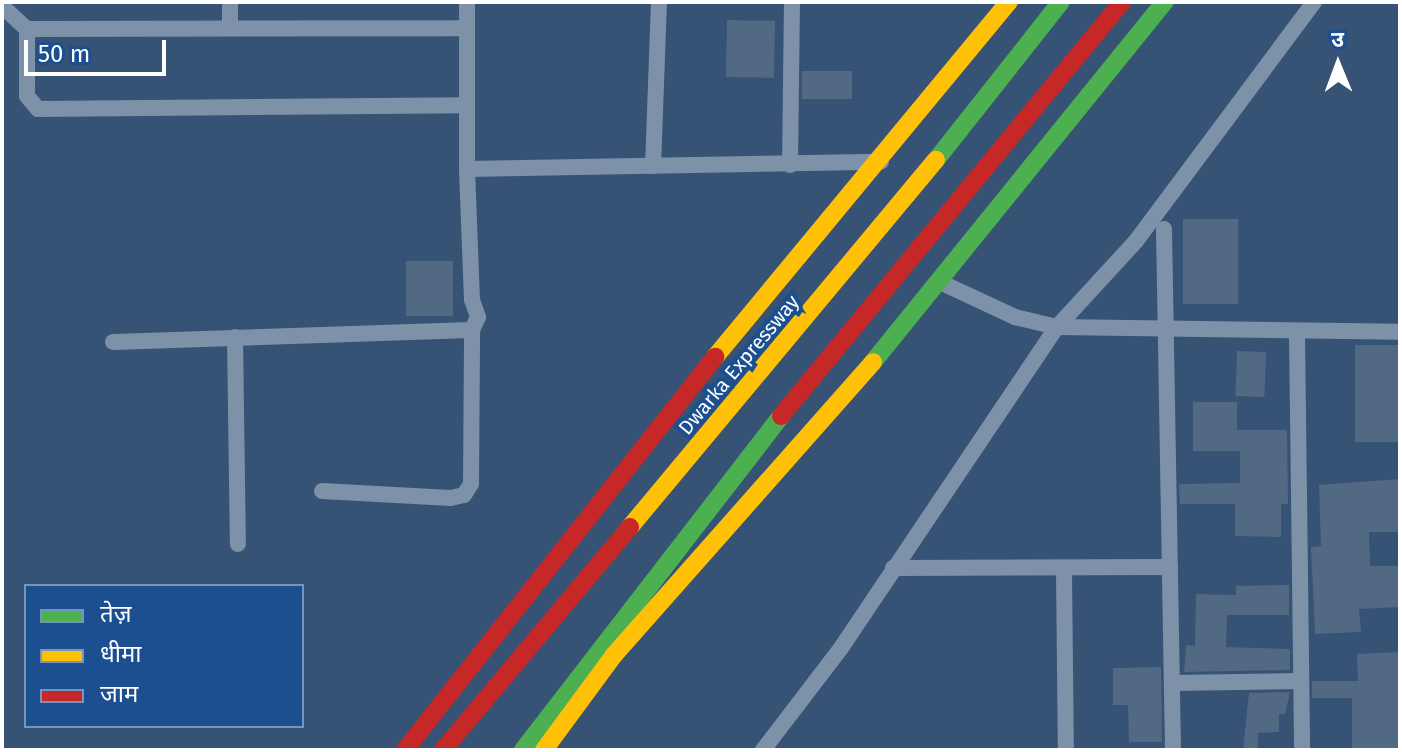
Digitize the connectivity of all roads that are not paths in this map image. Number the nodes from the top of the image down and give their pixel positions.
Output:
1 (230, 2) edge
2 (467, 2) edge
3 (659, 2) edge
4 (792, 2) edge
5 (1009, 2) edge
6 (1061, 2) edge
7 (1122, 2) edge
8 (1165, 2) edge
9 (1314, 2) edge
10 (2, 6) edge
11 (230, 28) junction
12 (467, 28) junction
13 (27, 29) junction
14 (467, 105) junction
15 (881, 162) junction
16 (790, 165) junction
17 (653, 166) junction
18 (467, 169) junction
19 (1164, 229) dead end
20 (942, 283) junction
21 (1057, 327) junction
22 (472, 330) junction
23 (1165, 332) junction
24 (1297, 332) junction
25 (1400, 332) edge
26 (235, 337) junction
27 (113, 342) dead end
28 (322, 491) dead end
29 (238, 544) dead end
30 (1170, 567) junction
31 (893, 568) junction
32 (1064, 571) junction
33 (1301, 681) junction
34 (1172, 683) junction
35 (405, 750) edge
36 (443, 750) edge
37 (523, 750) edge
38 (544, 750) edge
39 (763, 750) edge
40 (1066, 750) edge
41 (1173, 750) edge
42 (1302, 750) edge

1 - 11 street
2 - 12 street
3 - 17 street
4 - 16 street
5 - 15 main road
6 - 36 main road, Dwarka Expressway
7 - 37 main road
8 - 20 main road
9 - 21 street
10 - 13 street
11 - 12 street
11 - 13 street
12 - 14 street
13 - 14 street
14 - 18 street
15 - 16 street
15 - 35 main road
16 - 17 street
17 - 18 street
18 - 22 street
19 - 23 street
20 - 21 street
20 - 38 main road
21 - 23 street
21 - 31 street
22 - 26 street
22 - 28 street
23 - 24 street
23 - 30 street
24 - 25 street
24 - 33 street
26 - 27 street
26 - 29 street
30 - 32 street
30 - 34 street
31 - 32 street
31 - 39 street
32 - 40 street
33 - 34 street
33 - 42 street
34 - 41 street

